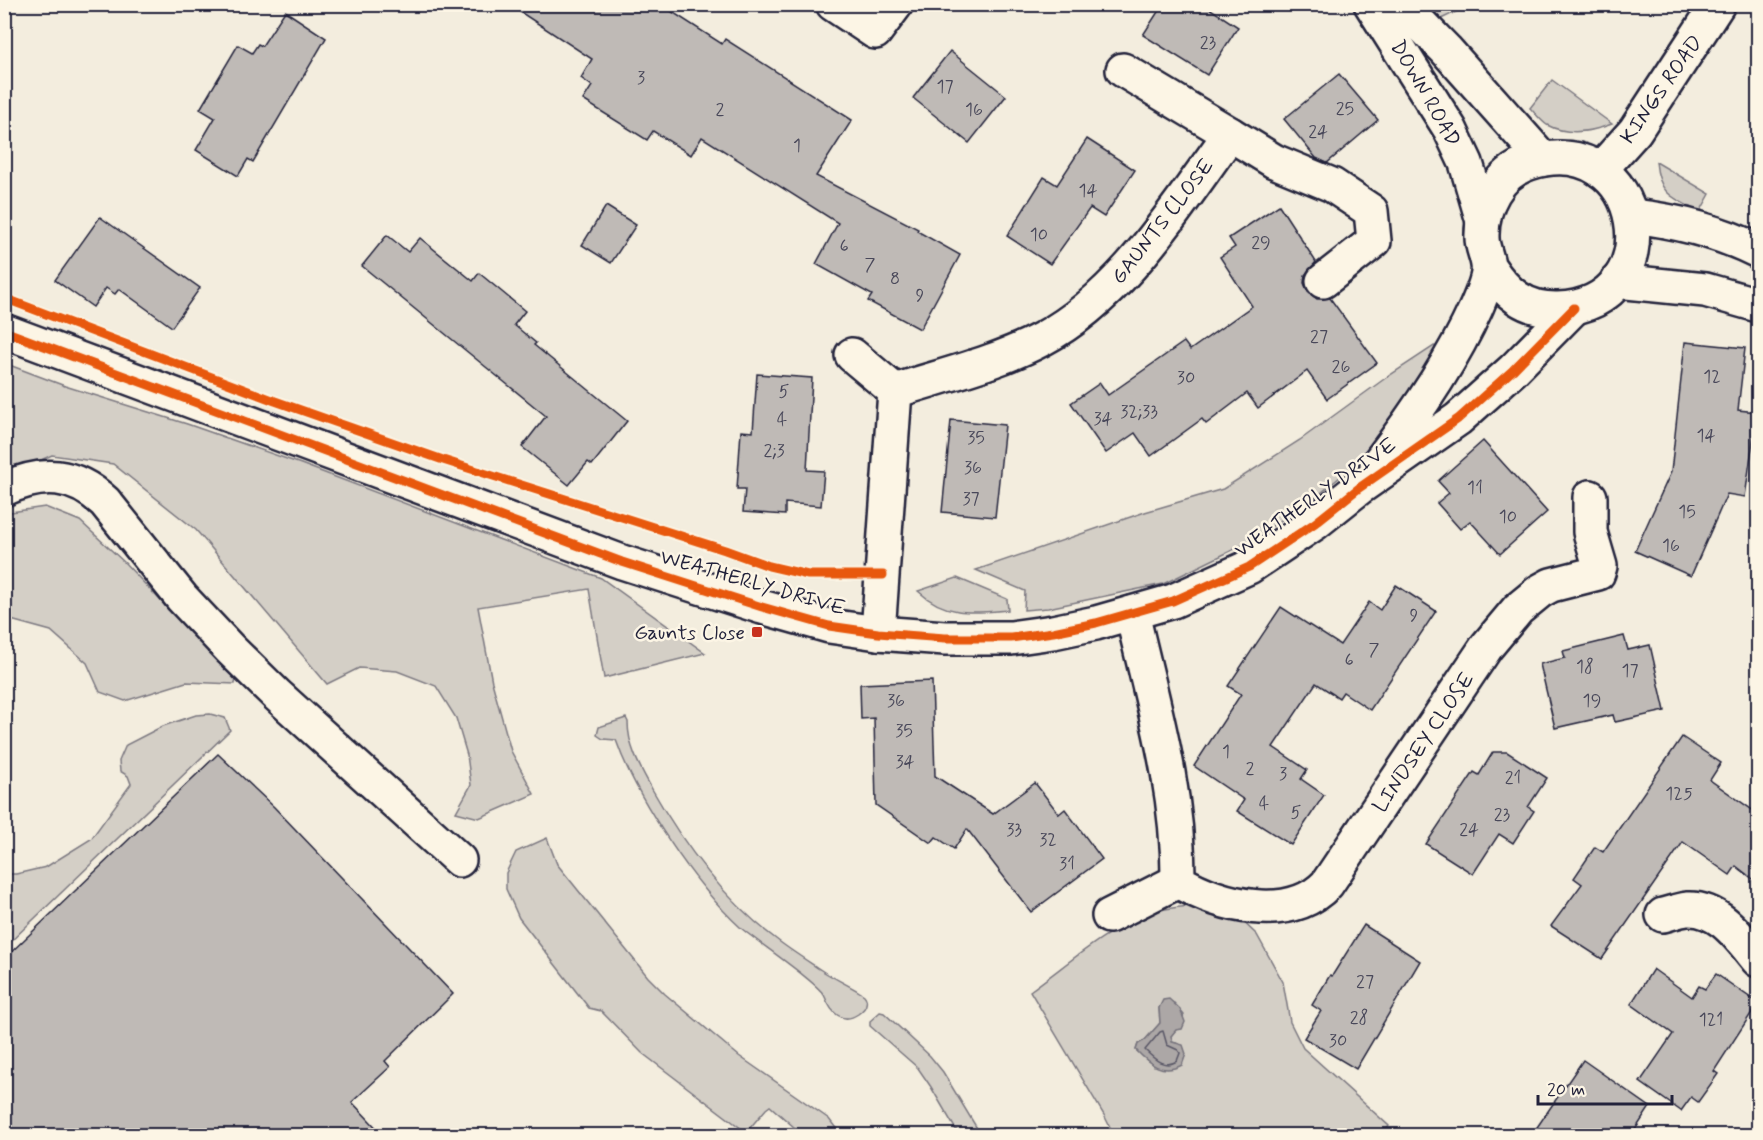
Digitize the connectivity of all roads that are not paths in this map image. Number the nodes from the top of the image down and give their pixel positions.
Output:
1 (833, 4) edge
2 (896, 4) edge
3 (1371, 4) edge
4 (1401, 4) edge
5 (1718, 4) edge
6 (1123, 70) dead end
7 (1230, 134) junction
8 (1543, 159) junction
9 (1600, 170) junction
10 (1632, 216) junction
11 (1483, 221) junction
12 (1758, 251) edge
13 (1489, 267) junction
14 (1323, 281) dead end
15 (1617, 282) junction
16 (1758, 305) edge
17 (1574, 308) junction
18 (4, 331) edge
19 (852, 354) dead end
20 (895, 391) junction
21 (1359, 488) junction
22 (4, 489) edge
23 (1590, 497) dead end
24 (1132, 613) junction
25 (878, 633) junction
26 (459, 860) dead end
27 (1178, 881) junction
28 (1663, 915) dead end
29 (1109, 916) dead end
30 (1758, 960) edge

1 - 2 street
3 - 11 street, DOWN ROAD
4 - 8 street, DOWN ROAD
5 - 9 street, KINGS ROAD
6 - 7 street
7 - 14 street
7 - 20 street, GAUNTS CLOSE
8 - 9 street, DOWN ROAD
8 - 11 street, DOWN ROAD
9 - 10 street, DOWN ROAD
10 - 12 street
10 - 15 street, DOWN ROAD
11 - 13 street, DOWN ROAD
13 - 17 street, DOWN ROAD
13 - 21 street, WEATHERLY DRIVE
15 - 16 street
15 - 17 street, DOWN ROAD
17 - 21 street, WEATHERLY DRIVE
18 - 25 street, WEATHERLY DRIVE
19 - 20 street
20 - 25 street
21 - 24 street, WEATHERLY DRIVE
22 - 26 street
23 - 27 street, LINDSEY CLOSE
24 - 25 street, WEATHERLY DRIVE
24 - 27 street
27 - 29 street
28 - 30 street

